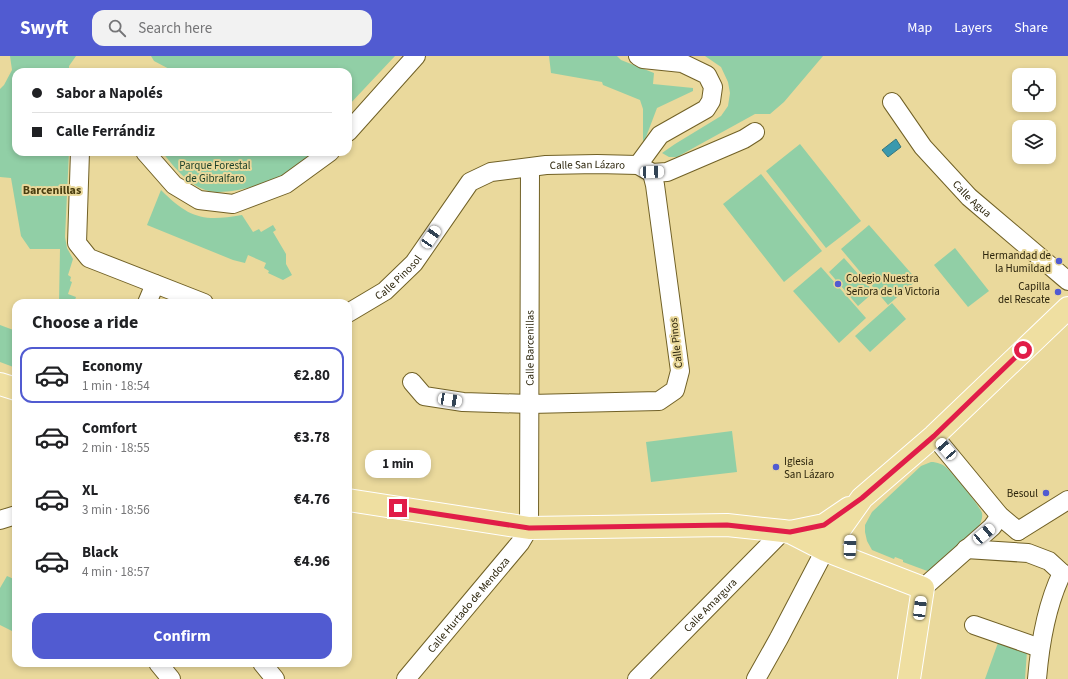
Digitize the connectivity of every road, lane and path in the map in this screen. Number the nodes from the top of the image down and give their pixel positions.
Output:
1 (416, 56) edge
2 (638, 56) edge
3 (892, 102) dead end
4 (352, 128) edge
5 (754, 132) dead end
6 (80, 156) edge
7 (149, 156) edge
8 (324, 156) edge
9 (530, 168) junction
10 (645, 168) junction
11 (1068, 280) edge
12 (155, 284) junction
13 (149, 299) edge
14 (194, 299) edge
15 (1068, 308) edge
16 (352, 311) edge
17 (412, 382) dead end
18 (0, 384) edge
19 (12, 388) edge
20 (530, 404) junction
21 (934, 436) junction
22 (862, 498) junction
23 (1068, 500) edge
24 (352, 501) edge
25 (12, 516) edge
26 (1000, 516) junction
27 (0, 520) edge
28 (529, 528) junction
29 (787, 531) junction
30 (1018, 531) junction
31 (966, 549) junction
32 (825, 550) junction
33 (1012, 551) junction
34 (861, 564) junction
35 (1065, 574) edge
36 (923, 588) junction
37 (974, 625) dead end
38 (1040, 648) junction
39 (161, 667) edge
40 (265, 667) edge
41 (171, 679) edge
42 (275, 679) edge
43 (406, 679) edge
44 (638, 679) edge
45 (756, 679) edge
46 (909, 679) edge
47 (1037, 679) edge

1 - 4 street
2 - 10 street
3 - 11 street, Calle Agua
5 - 10 street, Calle San Lázaro
6 - 12 street
7 - 8 street
9 - 10 street, Calle San Lázaro
9 - 16 street, Calle Pinosol
9 - 20 street, Calle Barcenillas
10 - 20 street, Calle Pinos
12 - 13 street
12 - 14 street
15 - 21 main road
17 - 20 street, Calle Pinos
18 - 19 main road
20 - 28 street, Calle Barcenillas
21 - 22 main road
21 - 26 street
22 - 29 main road
22 - 32 main road
22 - 34 main road
23 - 30 street
24 - 28 main road
25 - 27 street
26 - 30 street
26 - 31 street
28 - 29 main road
28 - 43 street, Calle Hurtado de Mendoza
29 - 32 main road
29 - 44 street, Calle Amargura
30 - 33 street
31 - 33 street
31 - 36 street
32 - 34 main road
32 - 45 street
33 - 35 street
34 - 36 main road
35 - 38 street
36 - 46 main road
37 - 38 street
38 - 47 street
39 - 41 street
40 - 42 street

